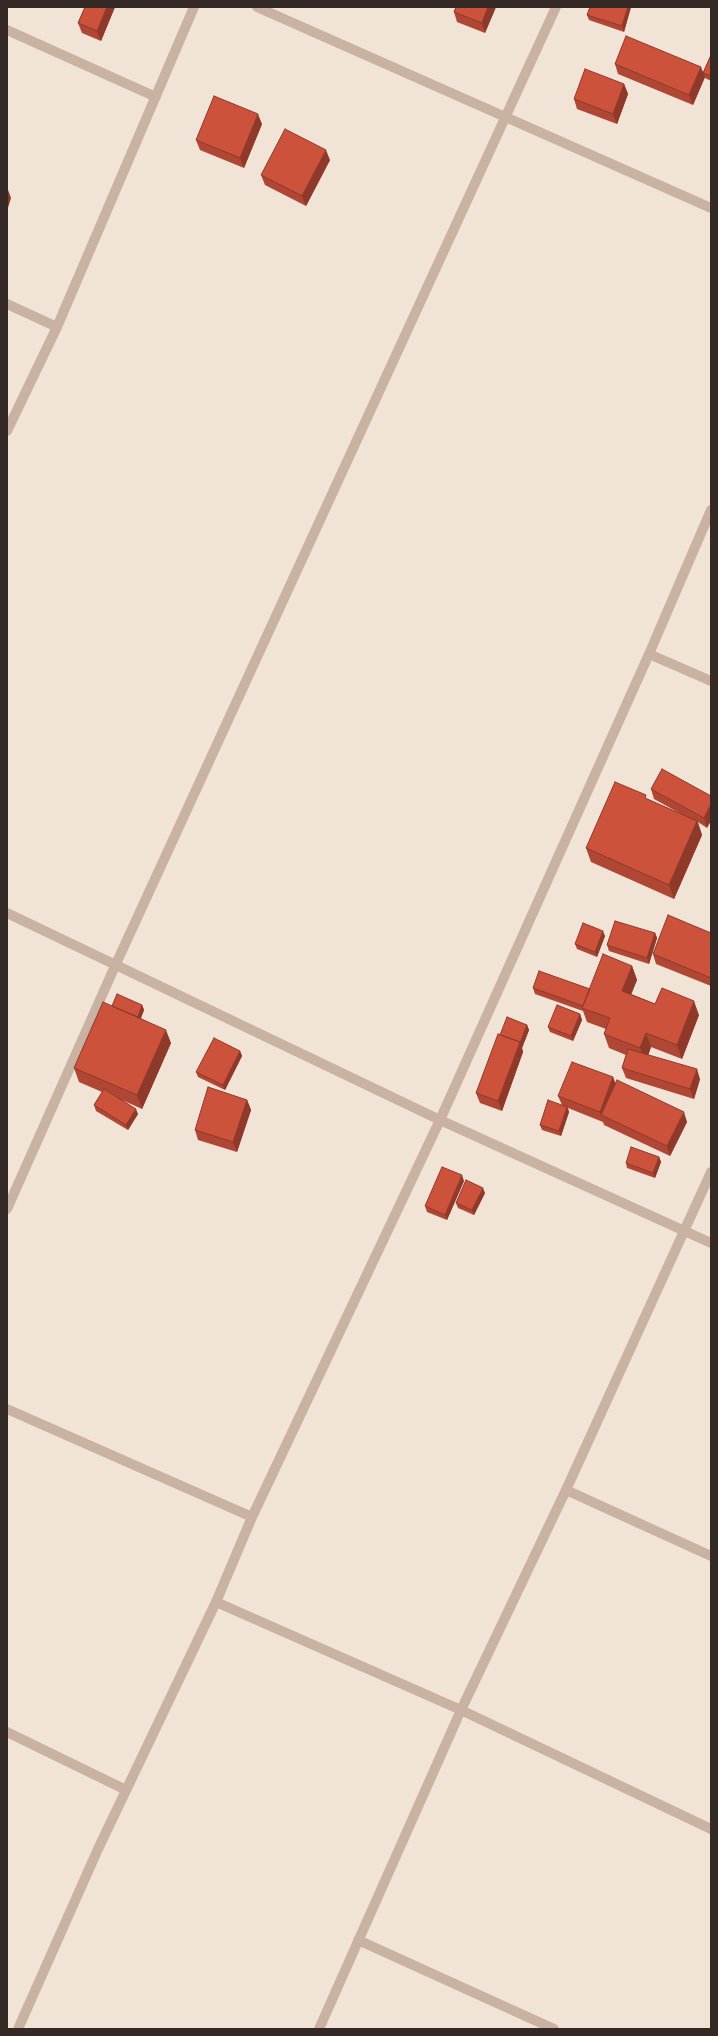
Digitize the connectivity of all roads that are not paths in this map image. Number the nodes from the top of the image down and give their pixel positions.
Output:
1 (194, 7) edge
2 (257, 7) edge
3 (556, 7) edge
4 (7, 30) edge
5 (156, 97) junction
6 (505, 117) junction
7 (711, 208) edge
8 (7, 304) edge
9 (57, 327) junction
10 (7, 431) edge
11 (711, 510) edge
12 (649, 654) junction
13 (711, 681) edge
14 (7, 913) edge
15 (115, 966) junction
16 (440, 1120) junction
17 (711, 1172) edge
18 (7, 1209) edge
19 (683, 1230) junction
20 (711, 1243) edge
21 (7, 1409) edge
22 (566, 1490) junction
23 (252, 1517) junction
24 (711, 1556) edge
25 (216, 1602) junction
26 (461, 1710) junction
27 (7, 1732) edge
28 (126, 1790) junction
29 (711, 1829) edge
30 (358, 1940) junction
31 (18, 2029) edge
32 (318, 2029) edge
33 (554, 2029) edge

1 - 5 street
2 - 6 street
3 - 6 street
4 - 5 street
5 - 9 street
6 - 7 street
6 - 15 street
8 - 9 street
9 - 10 street
11 - 12 street
12 - 13 street
12 - 16 street
14 - 15 street
15 - 16 street
15 - 18 street
16 - 19 street
16 - 23 street
17 - 19 street
19 - 20 street
19 - 22 street
21 - 23 street
22 - 24 street
22 - 26 street
23 - 25 street
25 - 26 street
25 - 28 street
26 - 29 street
26 - 30 street
27 - 28 street
28 - 31 street
30 - 32 street
30 - 33 street

